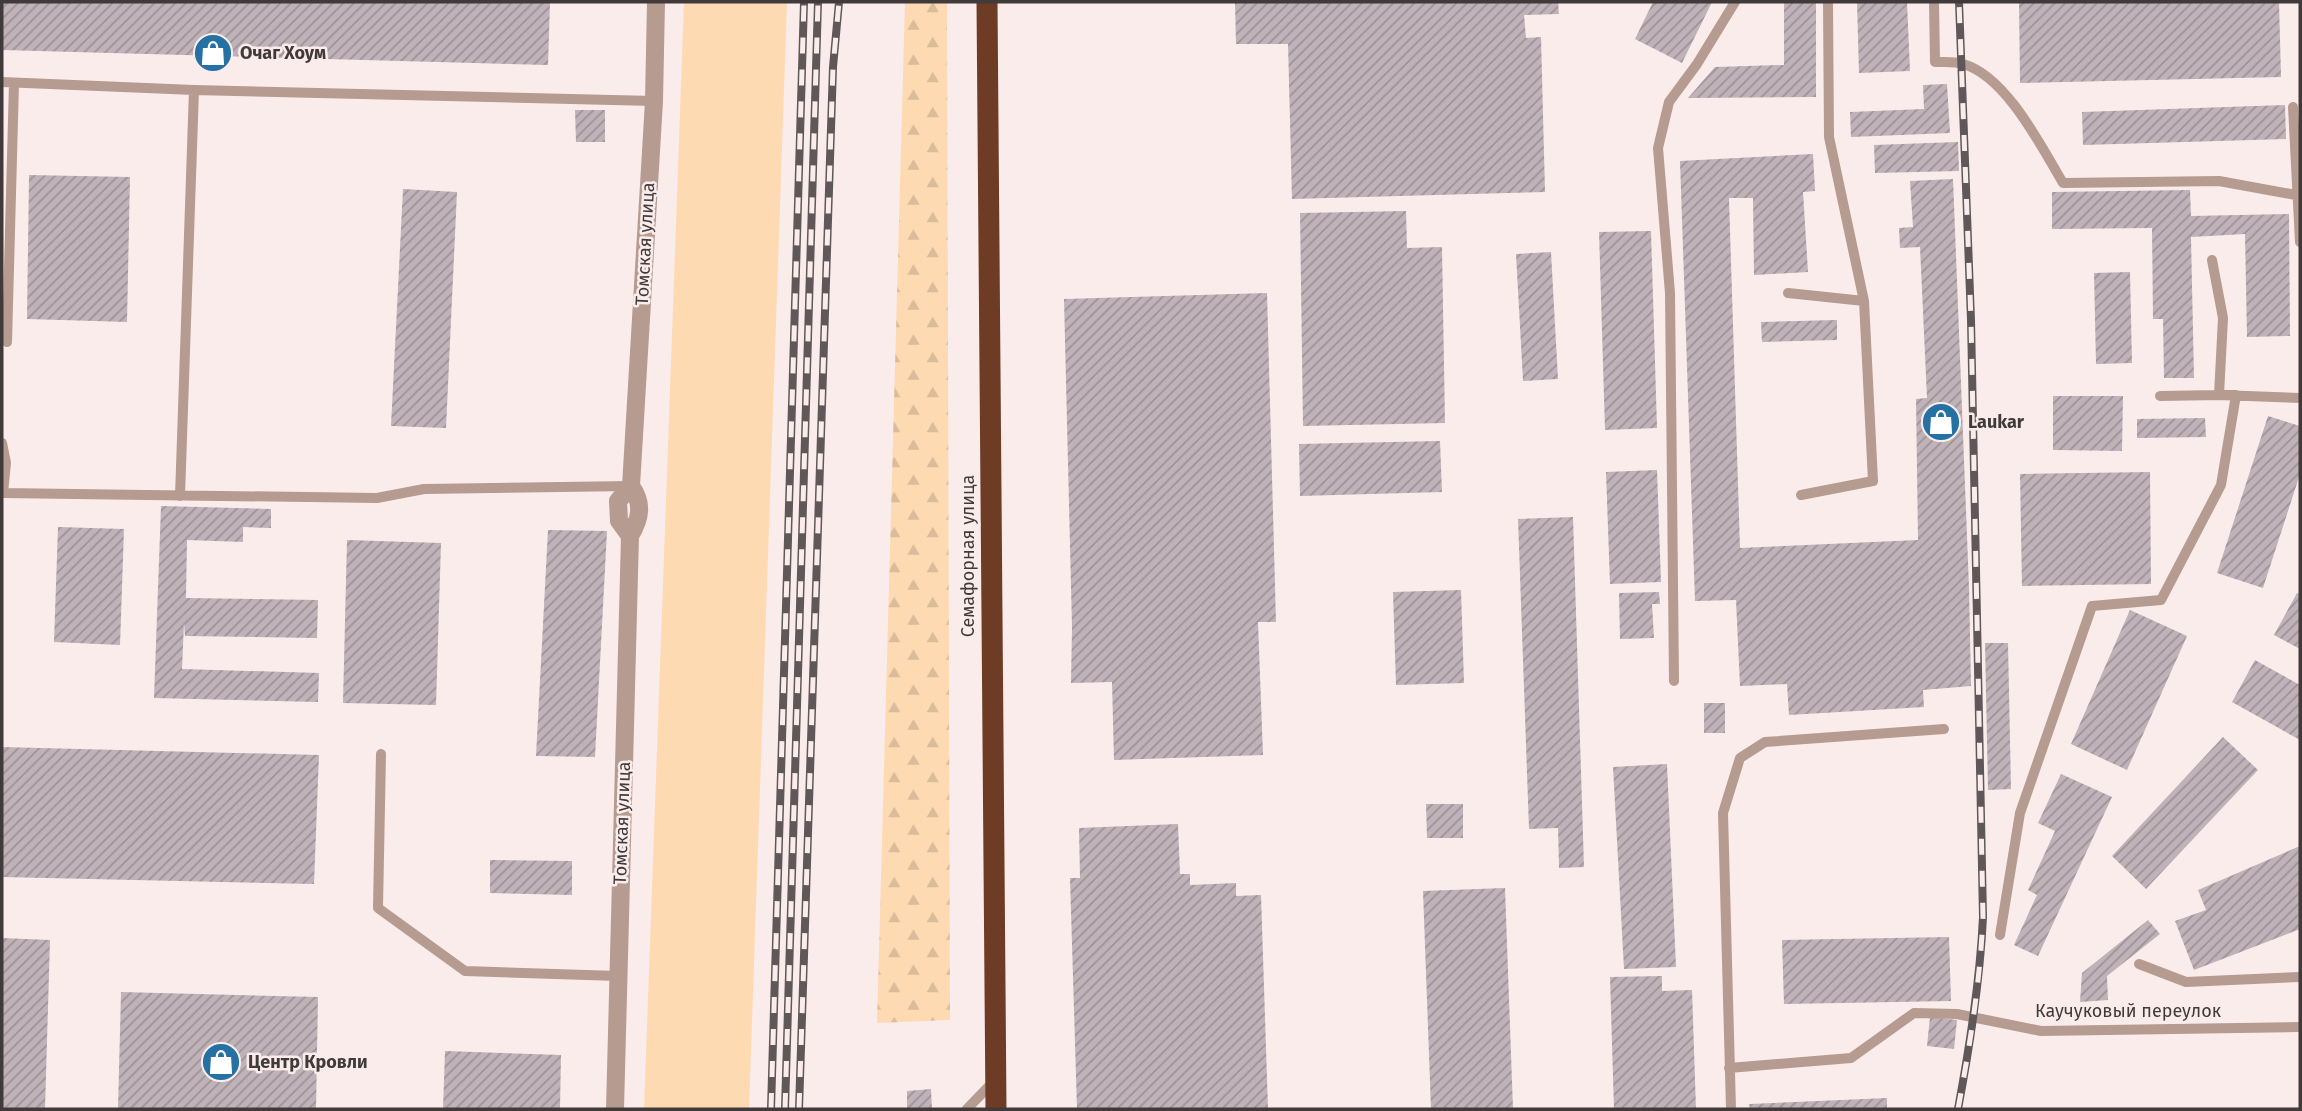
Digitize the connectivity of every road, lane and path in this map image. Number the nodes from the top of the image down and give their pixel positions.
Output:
1 (656, 2) edge
2 (987, 2) edge
3 (1735, 2) edge
4 (1828, 2) edge
5 (1934, 2) edge
6 (2, 82) edge
7 (14, 83) junction
8 (194, 90) junction
9 (654, 100) junction
10 (2293, 107) dead end
11 (2296, 195) junction
12 (2300, 242) edge
13 (2212, 260) dead end
14 (1788, 292) dead end
15 (1864, 301) junction
16 (3, 343) edge
17 (2219, 395) junction
18 (2236, 395) junction
19 (2160, 396) dead end
20 (2300, 398) edge
21 (2, 443) edge
22 (631, 486) junction
23 (2, 493) edge
24 (1801, 495) dead end
25 (180, 496) junction
26 (1674, 681) dead end
27 (1944, 729) dead end
28 (381, 754) dead end
29 (2000, 934) dead end
30 (2139, 964) dead end
31 (618, 976) junction
32 (2300, 977) edge
33 (2300, 1027) edge
34 (1730, 1068) junction
35 (995, 1080) junction
36 (615, 1109) edge
37 (967, 1109) edge
38 (996, 1109) edge
39 (1731, 1109) edge

1 - 9 street, Томская улица
2 - 35 highway, Семафорная улица
3 - 26 lane
4 - 15 lane
5 - 11 lane
6 - 7 lane
7 - 8 lane
7 - 16 lane
8 - 9 lane
8 - 25 lane
9 - 22 street, Томская улица
10 - 11 lane
11 - 12 lane
13 - 17 lane
14 - 15 lane
15 - 24 lane
17 - 18 lane
17 - 19 lane
18 - 20 lane
18 - 29 lane
21 - 23 lane
22 - 25 lane
22 - 31 street, Томская улица
23 - 25 lane
27 - 34 lane
28 - 31 lane
30 - 32 lane
31 - 36 street, Томская улица
33 - 34 lane, Каучуковый переулок
34 - 39 lane
35 - 37 lane
35 - 38 highway, Семафорная улица

